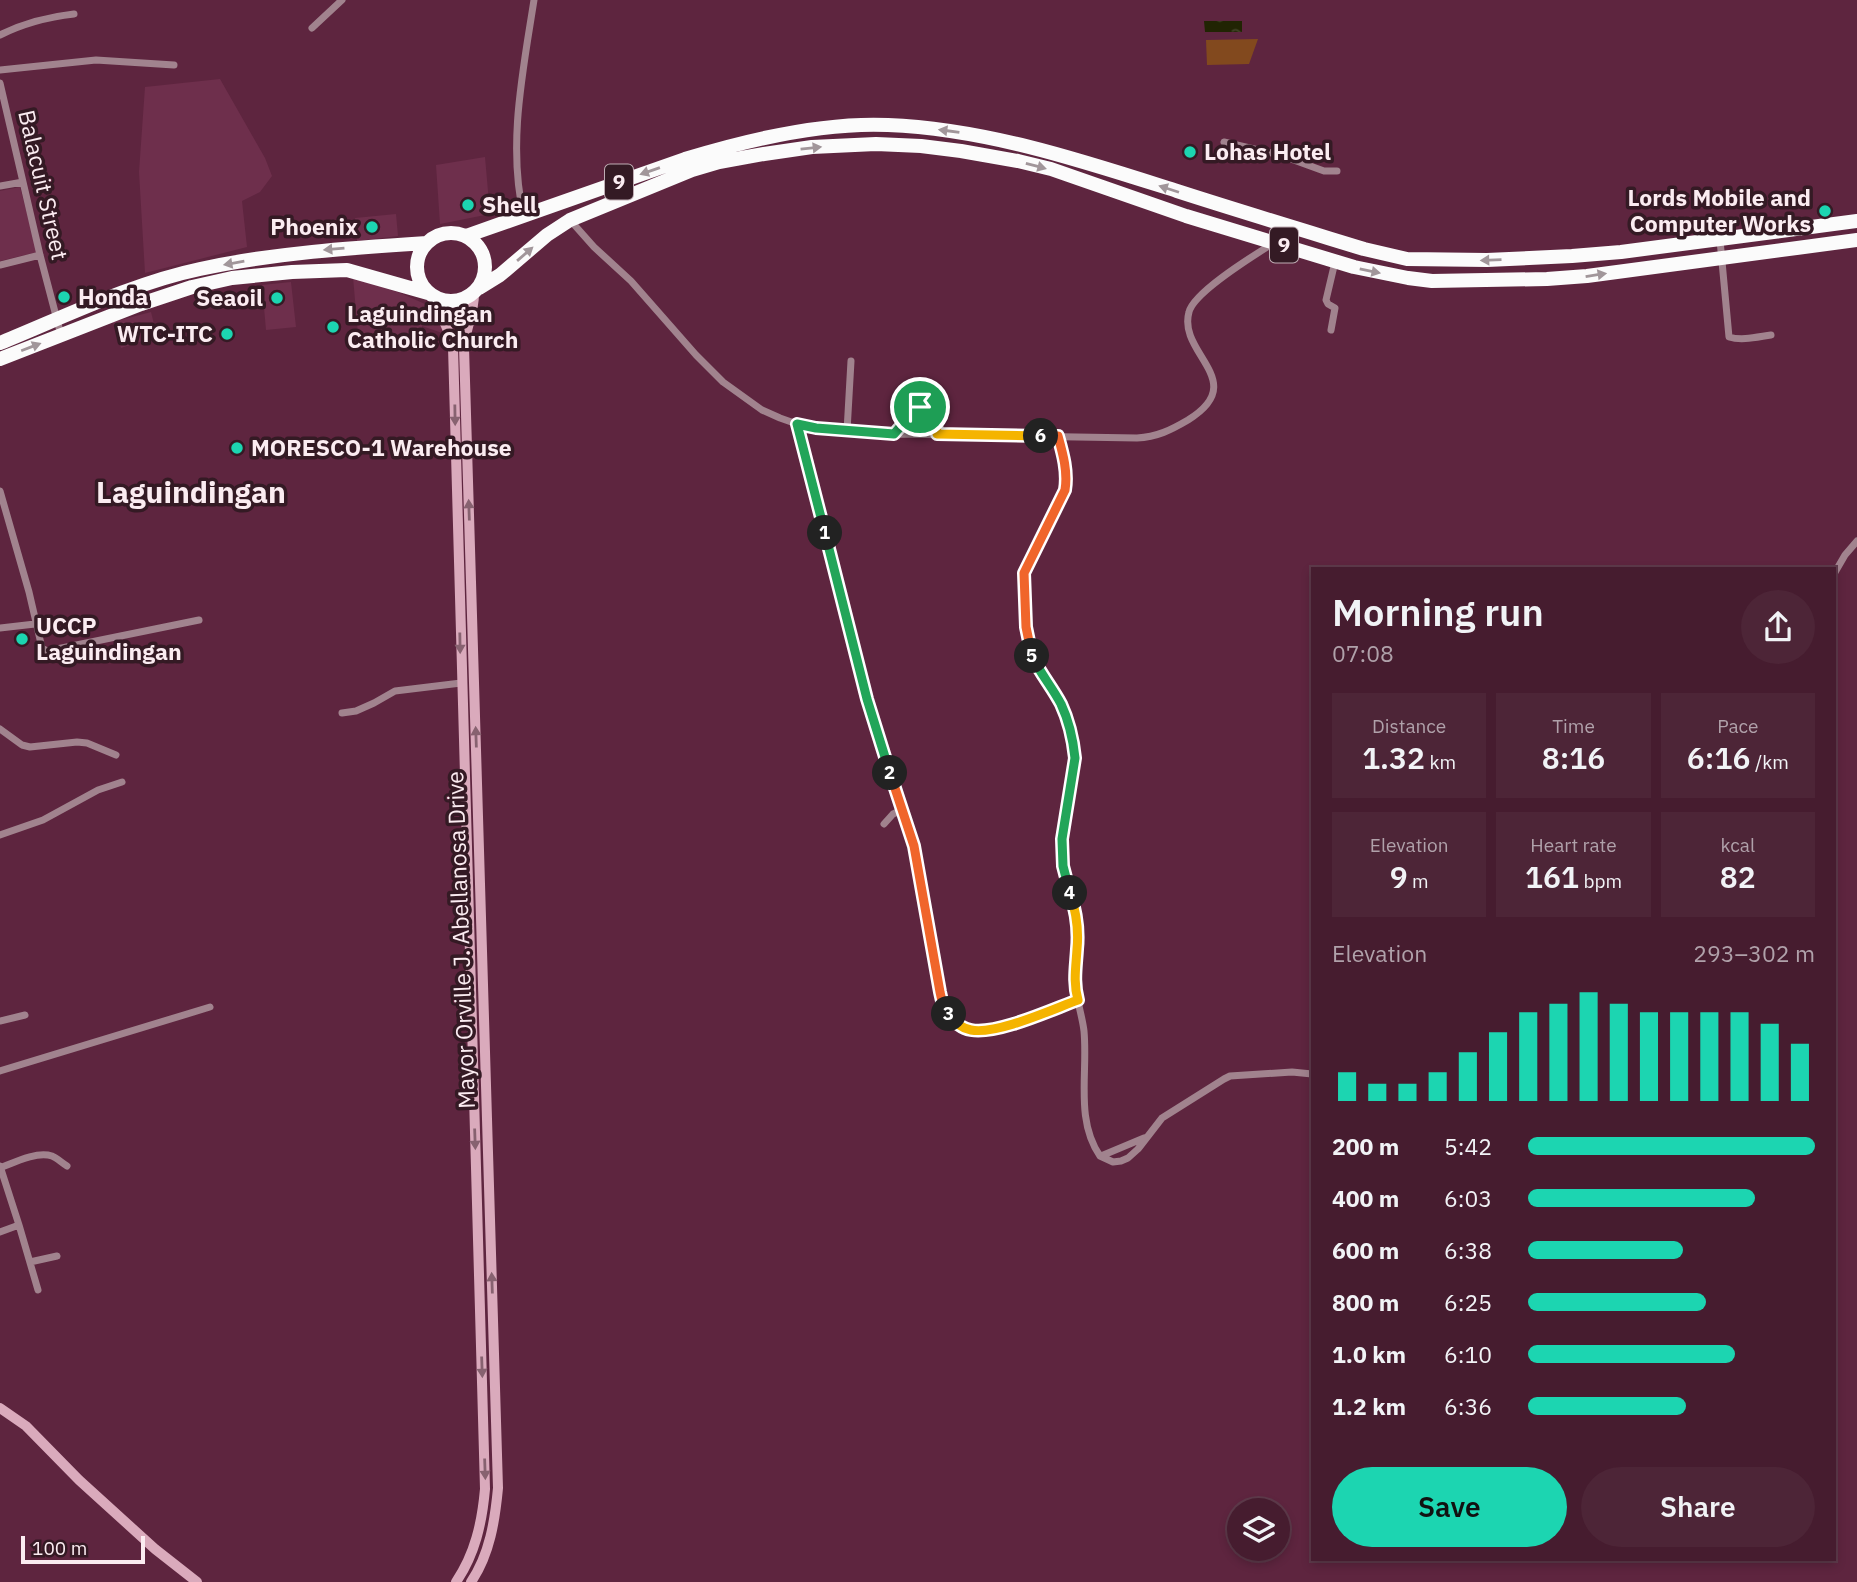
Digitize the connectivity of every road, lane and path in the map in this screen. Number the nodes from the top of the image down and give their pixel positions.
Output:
1 (342, 0) edge
2 (534, 0) edge
3 (74, 14) dead end
4 (312, 28) dead end
5 (0, 35) edge
6 (174, 65) dead end
7 (0, 70) edge
8 (0, 83) edge
9 (761, 138) junction
10 (1224, 142) dead end
11 (764, 154) junction
12 (1337, 171) dead end
13 (23, 182) junction
14 (609, 185) junction
15 (0, 187) edge
16 (616, 200) junction
17 (524, 217) junction
18 (570, 220) junction
19 (1857, 221) edge
20 (466, 236) junction
21 (1720, 239) junction
22 (1857, 240) edge
23 (1276, 242) junction
24 (427, 243) junction
25 (40, 255) junction
26 (1407, 259) junction
27 (1721, 259) junction
28 (1335, 262) junction
29 (0, 265) edge
30 (1408, 278) junction
31 (476, 291) junction
32 (432, 296) junction
33 (57, 320) junction
34 (1331, 330) dead end
35 (61, 335) junction
36 (1771, 335) dead end
37 (0, 342) edge
38 (0, 359) edge
39 (851, 361) dead end
40 (797, 424) junction
41 (847, 431) junction
42 (894, 434) junction
43 (937, 434) junction
44 (1058, 436) junction
45 (0, 491) edge
46 (1, 500) edge
47 (1857, 541) edge
48 (1836, 570) edge
49 (199, 620) dead end
50 (36, 624) junction
51 (0, 628) edge
52 (461, 683) junction
53 (342, 713) dead end
54 (0, 729) edge
55 (116, 755) dead end
56 (122, 782) dead end
57 (902, 810) junction
58 (884, 824) dead end
59 (0, 835) edge
60 (1078, 1000) junction
61 (210, 1007) dead end
62 (25, 1015) dead end
63 (0, 1021) edge
64 (0, 1071) edge
65 (1311, 1074) edge
66 (67, 1166) dead end
67 (0, 1167) edge
68 (19, 1225) junction
69 (0, 1232) edge
70 (57, 1256) dead end
71 (30, 1262) junction
72 (37, 1290) dead end
73 (0, 1408) edge
74 (197, 1582) edge
75 (456, 1582) edge
76 (471, 1582) edge

1 - 4 street
2 - 17 street
3 - 5 street
6 - 7 street
8 - 13 street, Balacuit Street
9 - 11 highway
9 -> 14 highway, 9
26 -> 9 highway, 9
10 - 12 street
11 - 16 highway, 9
11 -> 23 highway, 9
13 - 15 street
13 - 25 street, Balacuit Street
14 - 16 highway
14 - 17 highway, 9
16 - 18 highway, 9
17 - 20 highway, 9
31 -> 18 highway, 9
18 - 40 street
19 - 21 highway, 9
20 - 24 highway, 9
20 - 31 highway
21 -> 26 highway, 9
21 - 27 street
22 - 27 highway, 9
23 - 28 highway, 9
23 - 44 street
24 - 32 highway
24 -> 33 highway, 9
25 - 29 street
25 - 33 street, Balacuit Street
26 - 30 highway
30 -> 27 highway, 9
27 - 36 street
28 -> 30 highway, 9
28 - 34 street
31 - 32 highway, 9
76 -> 31 main road, Mayor Orville J. Abellanosa Drive
32 - 35 highway, 9
32 -> 52 main road, Mayor Orville J. Abellanosa Drive
33 - 35 street, Balacuit Street
33 - 37 highway, 9
38 -> 35 highway, 9
39 - 41 street
40 - 41 street
40 - 57 street
41 - 42 street
42 - 43 street
42 - 43 street
43 - 44 street
44 - 60 street
45 - 46 street
46 - 50 street
47 - 48 street
49 - 50 street
50 - 51 street
52 - 53 street
52 -> 75 main road, Mayor Orville J. Abellanosa Drive
54 - 55 street
56 - 59 street
57 - 58 street
57 - 60 street
60 - 65 street
61 - 64 street
62 - 63 street
66 - 67 street
67 - 68 street
68 - 69 street
68 - 71 street
70 - 71 street
71 - 72 street
73 - 74 main road

